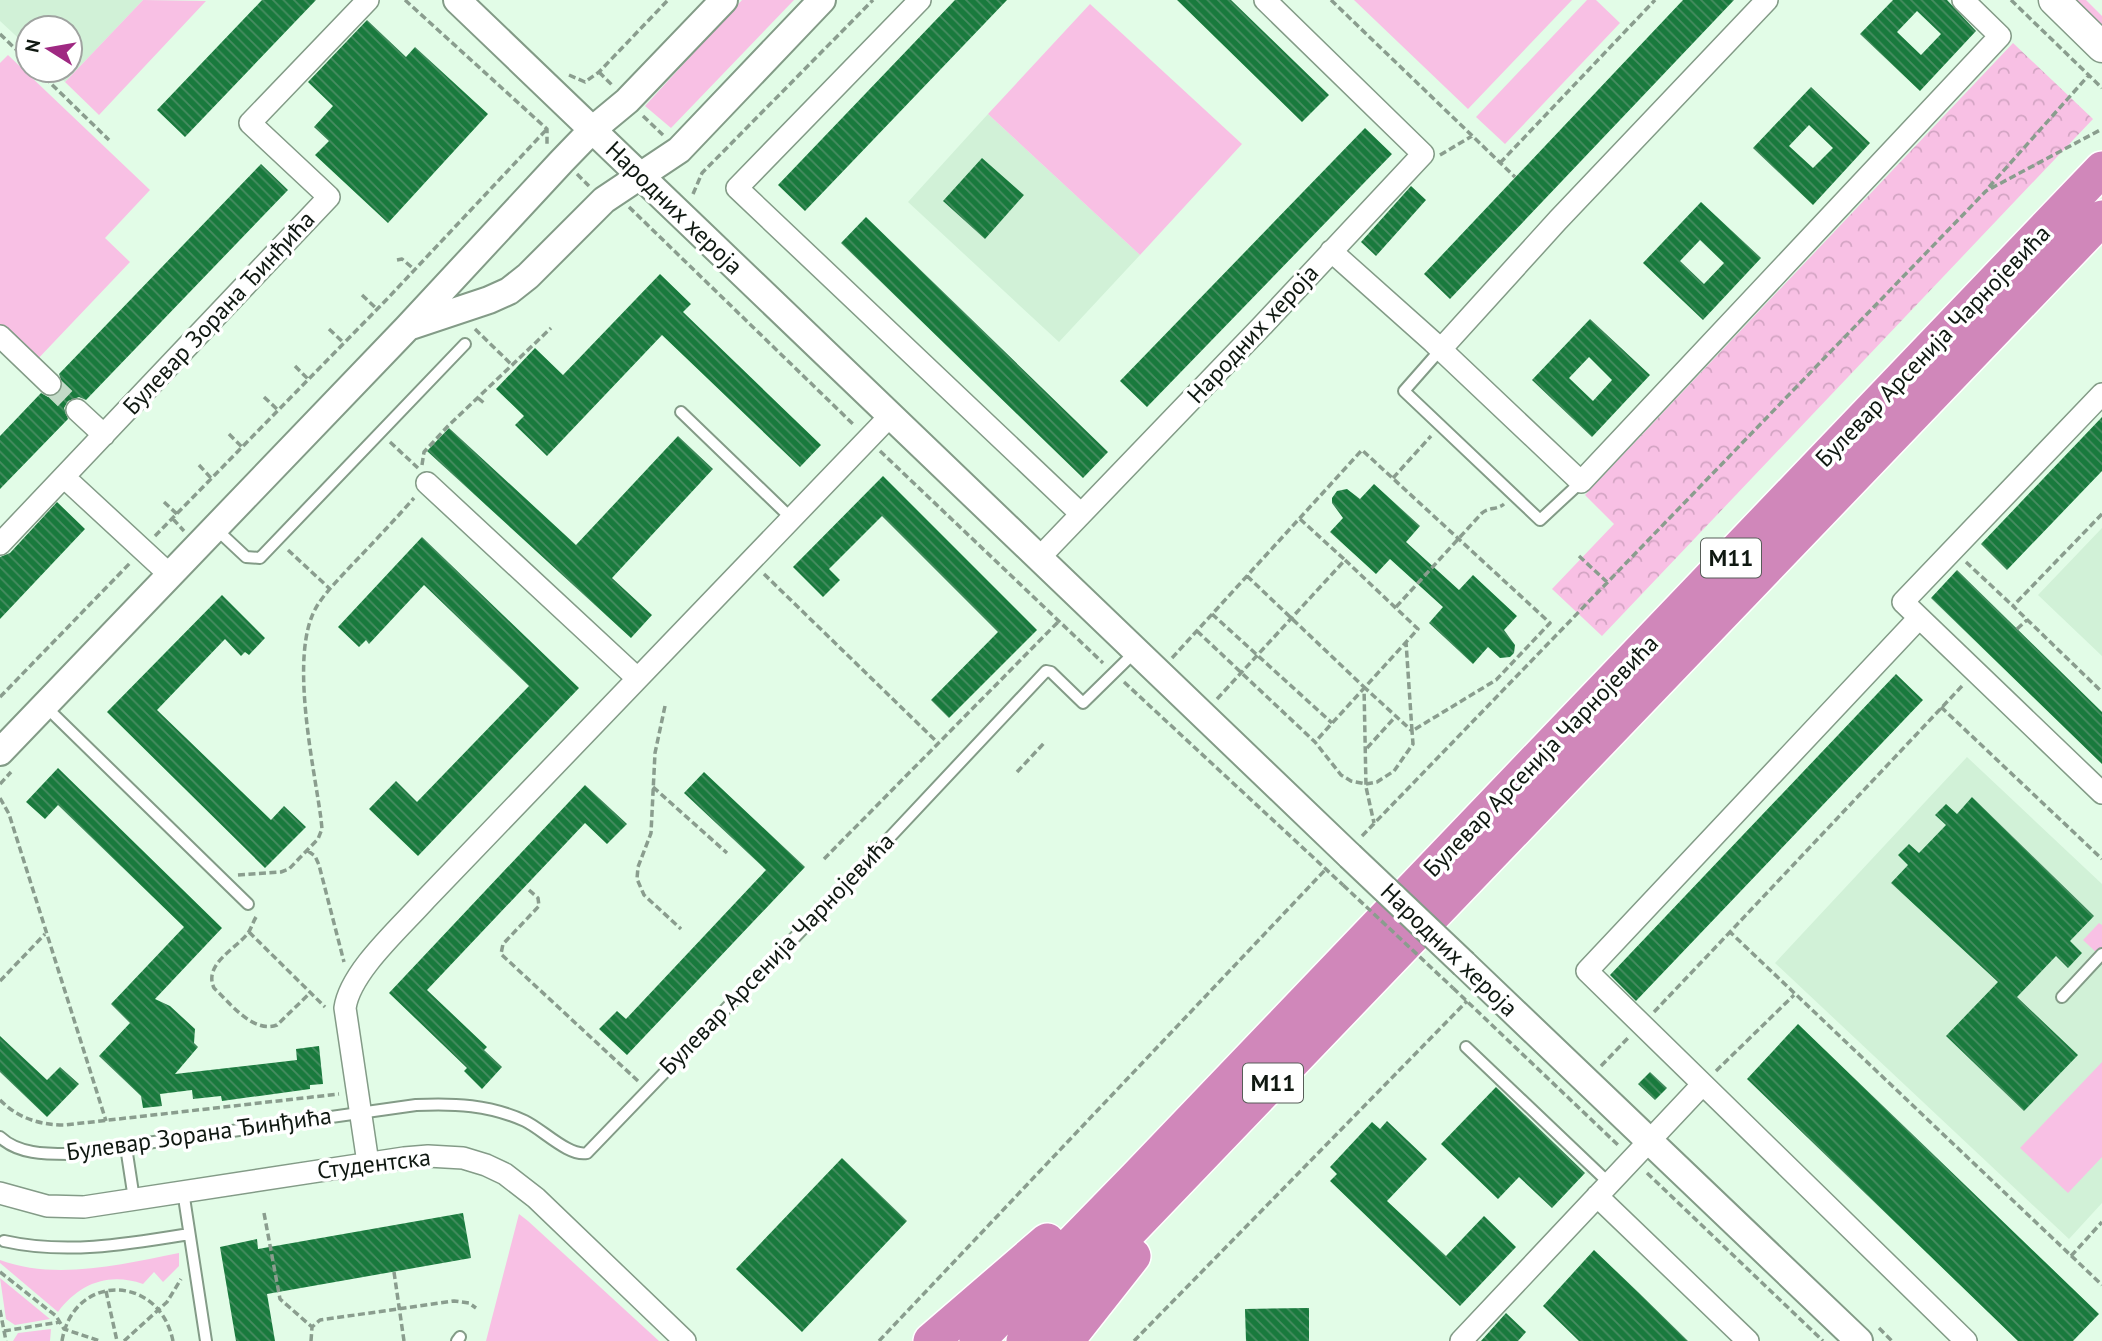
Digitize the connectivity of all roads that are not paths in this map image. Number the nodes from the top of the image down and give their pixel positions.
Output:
1 (368, 0) edge
2 (457, 0) edge
3 (724, 0) edge
4 (822, 0) edge
5 (920, 0) edge
6 (1265, 0) edge
7 (1767, 0) edge
8 (1963, 0) edge
9 (2054, 0) edge
10 (2102, 47) edge
11 (592, 130) junction
12 (2102, 170) edge
13 (640, 176) junction
14 (2102, 218) edge
15 (1331, 251) junction
16 (407, 328) junction
17 (0, 336) edge
18 (465, 344) dead end
19 (1441, 349) junction
20 (50, 384) tunnel mouth
21 (2102, 394) edge
22 (77, 410) tunnel mouth
23 (681, 412) dead end
24 (890, 416) junction
25 (104, 435) junction
26 (64, 477) junction
27 (426, 478) road end
28 (1581, 482) junction
29 (1081, 514) junction
30 (791, 518) junction
31 (215, 528) junction
32 (0, 544) edge
33 (1039, 558) junction
34 (170, 575) junction
35 (1919, 618) junction
36 (1136, 651) junction
37 (637, 678) junction
38 (45, 706) junction
39 (0, 752) edge
40 (2102, 793) edge
41 (248, 904) dead end
42 (2102, 954) edge
43 (2062, 997) dead end
44 (1466, 1047) dead end
45 (1702, 1085) junction
46 (361, 1113) junction
47 (0, 1137) edge
48 (1649, 1140) junction
49 (126, 1147) junction
50 (368, 1163) junction
51 (1603, 1189) junction
52 (1147, 1191) junction
53 (0, 1193) edge
54 (134, 1199) junction
55 (184, 1200) junction
56 (189, 1234) junction
57 (4, 1241) dead end
58 (206, 1341) edge
59 (685, 1341) edge
60 (931, 1341) edge
61 (978, 1341) edge
62 (1024, 1341) edge
63 (1066, 1341) edge
64 (1461, 1341) edge
65 (1748, 1341) edge
66 (1859, 1341) edge
67 (1966, 1341) edge

1 - 25 street, Булевар Зорана Ђинђића
2 - 11 street, Народних хероја
3 - 11 street
4 - 13 street
5 - 29 street
6 - 15 street, Народних хероја
7 - 19 street
8 - 28 street
9 - 10 main road
11 - 13 street, Народних хероја
11 - 16 street
12 - 52 highway, Булевар Арсенија Чарнојевића / M11
13 - 16 street
13 - 24 street, Народних хероја
14 - 52 highway, Булевар Арсенија Чарнојевића / M11
15 - 19 street
15 - 29 street, Народних хероја
16 - 31 street
17 - 20 street
18 - 31 lane
19 - 28 street
19 - 28 lane
21 - 35 street
22 - 25 street
23 - 30 lane
24 - 30 street
24 - 33 street, Народних хероја
25 - 26 street, Булевар Зорана Ђинђића
26 - 32 street, Булевар Зорана Ђинђића
26 - 34 street
27 - 37 street
29 - 33 street, Народних хероја
30 - 37 street
31 - 34 street
33 - 36 street, Народних хероја
34 - 38 street
35 - 40 street
35 - 45 street
36 - 46 lane, Булевар Арсенија Чарнојевића
36 - 48 street, Народних хероја, bridge
37 - 46 street
38 - 39 street
38 - 41 lane
42 - 43 lane
44 - 51 lane
45 - 48 street
45 - 67 street
46 - 49 lane, Булевар Зорана Ђинђића
46 - 50 street
47 - 49 lane, Булевар Зорана Ђинђића
48 - 51 street
48 - 66 street, Народних хероја
49 - 54 lane
50 - 55 street, Студентска
50 - 59 street, Студентска
51 - 64 street
51 - 65 street
52 - 60 highway
52 - 61 highway, Булевар Арсенија Чарнојевића / M11
52 - 62 highway, Булевар Арсенија Чарнојевића / M11
52 - 63 highway
53 - 54 street, Студентска
54 - 55 street, Студентска
55 - 56 lane
56 - 57 lane
56 - 58 lane

